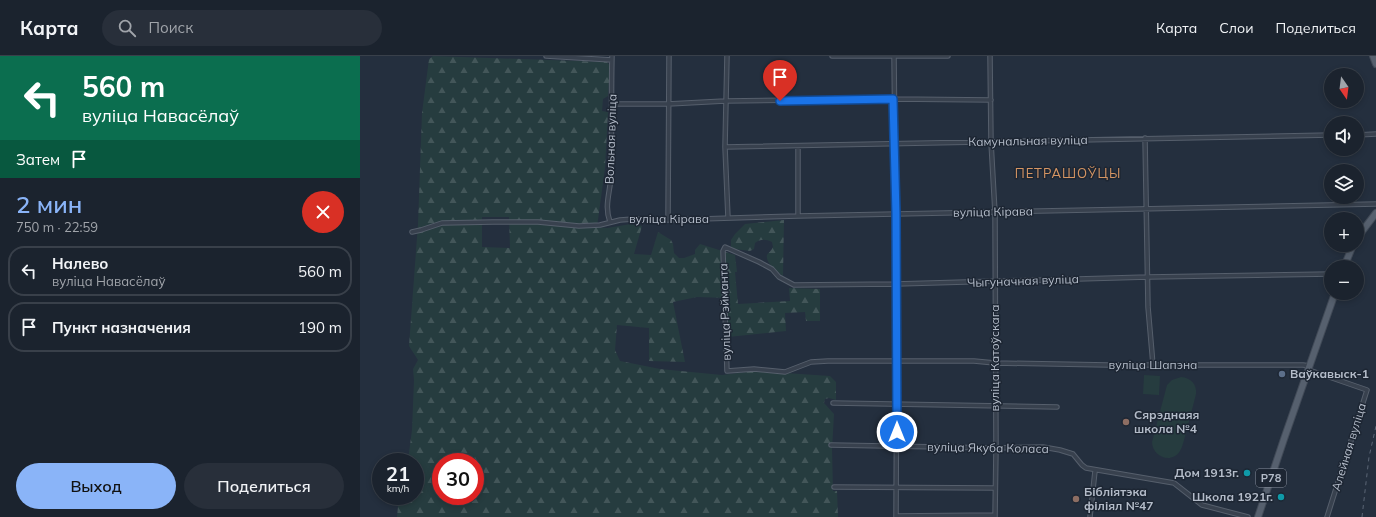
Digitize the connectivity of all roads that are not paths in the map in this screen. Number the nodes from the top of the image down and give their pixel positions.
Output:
1 (546, 56) edge
2 (669, 56) edge
3 (727, 56) edge
4 (832, 56) edge
5 (894, 56) edge
6 (948, 56) edge
7 (990, 56) edge
8 (1373, 56) edge
9 (612, 58) edge
10 (1376, 64) edge
11 (893, 99) junction
12 (990, 100) junction
13 (725, 101) junction
14 (612, 104) junction
15 (668, 104) junction
16 (1376, 134) edge
17 (1324, 135) edge
18 (1364, 135) edge
19 (1145, 138) junction
20 (991, 142) junction
21 (894, 144) junction
22 (798, 146) junction
23 (725, 147) junction
24 (1376, 204) edge
25 (1146, 209) junction
26 (995, 213) junction
27 (1376, 213) edge
28 (896, 214) junction
29 (798, 216) junction
30 (728, 218) junction
31 (668, 220) junction
32 (610, 222) junction
33 (1364, 229) edge
34 (412, 232) dead end
35 (725, 247) joint
36 (1324, 274) edge
37 (1148, 277) junction
38 (995, 281) junction
39 (896, 284) junction
40 (1333, 300) edge
41 (897, 361) junction
42 (995, 364) junction
43 (1153, 365) junction
44 (1309, 368) junction
45 (834, 403) dead end
46 (897, 404) junction
47 (996, 405) junction
48 (1057, 407) dead end
49 (831, 445) dead end
50 (897, 446) junction
51 (996, 448) junction
52 (1095, 471) junction
53 (834, 487) dead end
54 (895, 488) junction
55 (995, 488) junction
56 (896, 516) edge
57 (995, 516) edge
58 (1090, 517) edge
59 (1248, 517) edge
60 (1258, 517) edge
61 (1327, 517) edge

1 - 9 street
2 - 15 street
3 - 13 street
4 - 5 street
5 - 6 street
5 - 11 street
7 - 12 street, вуліца Катоўскага
8 - 10 main road
9 - 14 street, Вольная вуліца
11 - 12 street
11 - 13 street
11 - 21 street
12 - 20 street, вуліца Катоўскага
13 - 15 street
13 - 23 street
14 - 15 street
14 - 32 street, Вольная вуліца
15 - 31 street
16 - 18 street
17 - 19 street, Камунальная вуліца
19 - 20 street, Камунальная вуліца
19 - 25 street
20 - 21 street, Камунальная вуліца
20 - 26 street, вуліца Катоўскага
21 - 22 street, Камунальная вуліца
21 - 28 street
22 - 23 street, Камунальная вуліца
22 - 29 street
23 - 30 street
24 - 25 street, вуліца Кірава
25 - 26 street, вуліца Кірава
25 - 37 street
26 - 28 street, вуліца Кірава
26 - 38 street, вуліца Катоўскага
27 - 33 main road
28 - 29 street, вуліца Кірава
28 - 39 street
29 - 30 street, вуліца Кірава
30 - 31 street, вуліца Кірава
31 - 32 street, вуліца Кірава
32 - 34 street, вуліца Кірава
35 - 39 street, Чыгуначная вуліца
35 - 41 street, вуліца Рэйманта
36 - 37 street, Чыгуначная вуліца
37 - 38 street, Чыгуначная вуліца
37 - 43 street
38 - 39 street, Чыгуначная вуліца
38 - 42 street, вуліца Катоўскага
39 - 41 street
40 - 44 main road, Р78
41 - 42 street, вуліца Рэйманта
41 - 46 street
42 - 43 street, вуліца Шапэна
42 - 47 street, вуліца Катоўскага
43 - 44 street, вуліца Шапэна
44 - 60 main road, Р78
44 - 61 street, Алейная вуліца
45 - 46 street
46 - 47 street
46 - 50 street
47 - 48 street
47 - 51 street, вуліца Катоўскага
49 - 50 street, вуліца Якуба Коласа
50 - 51 street, вуліца Якуба Коласа
50 - 54 street
51 - 52 street, вуліца Якуба Коласа
51 - 55 street, вуліца Катоўскага
52 - 58 street
52 - 59 street
53 - 54 street
54 - 55 street
54 - 56 street
55 - 57 street, вуліца Катоўскага
56 - 57 street

